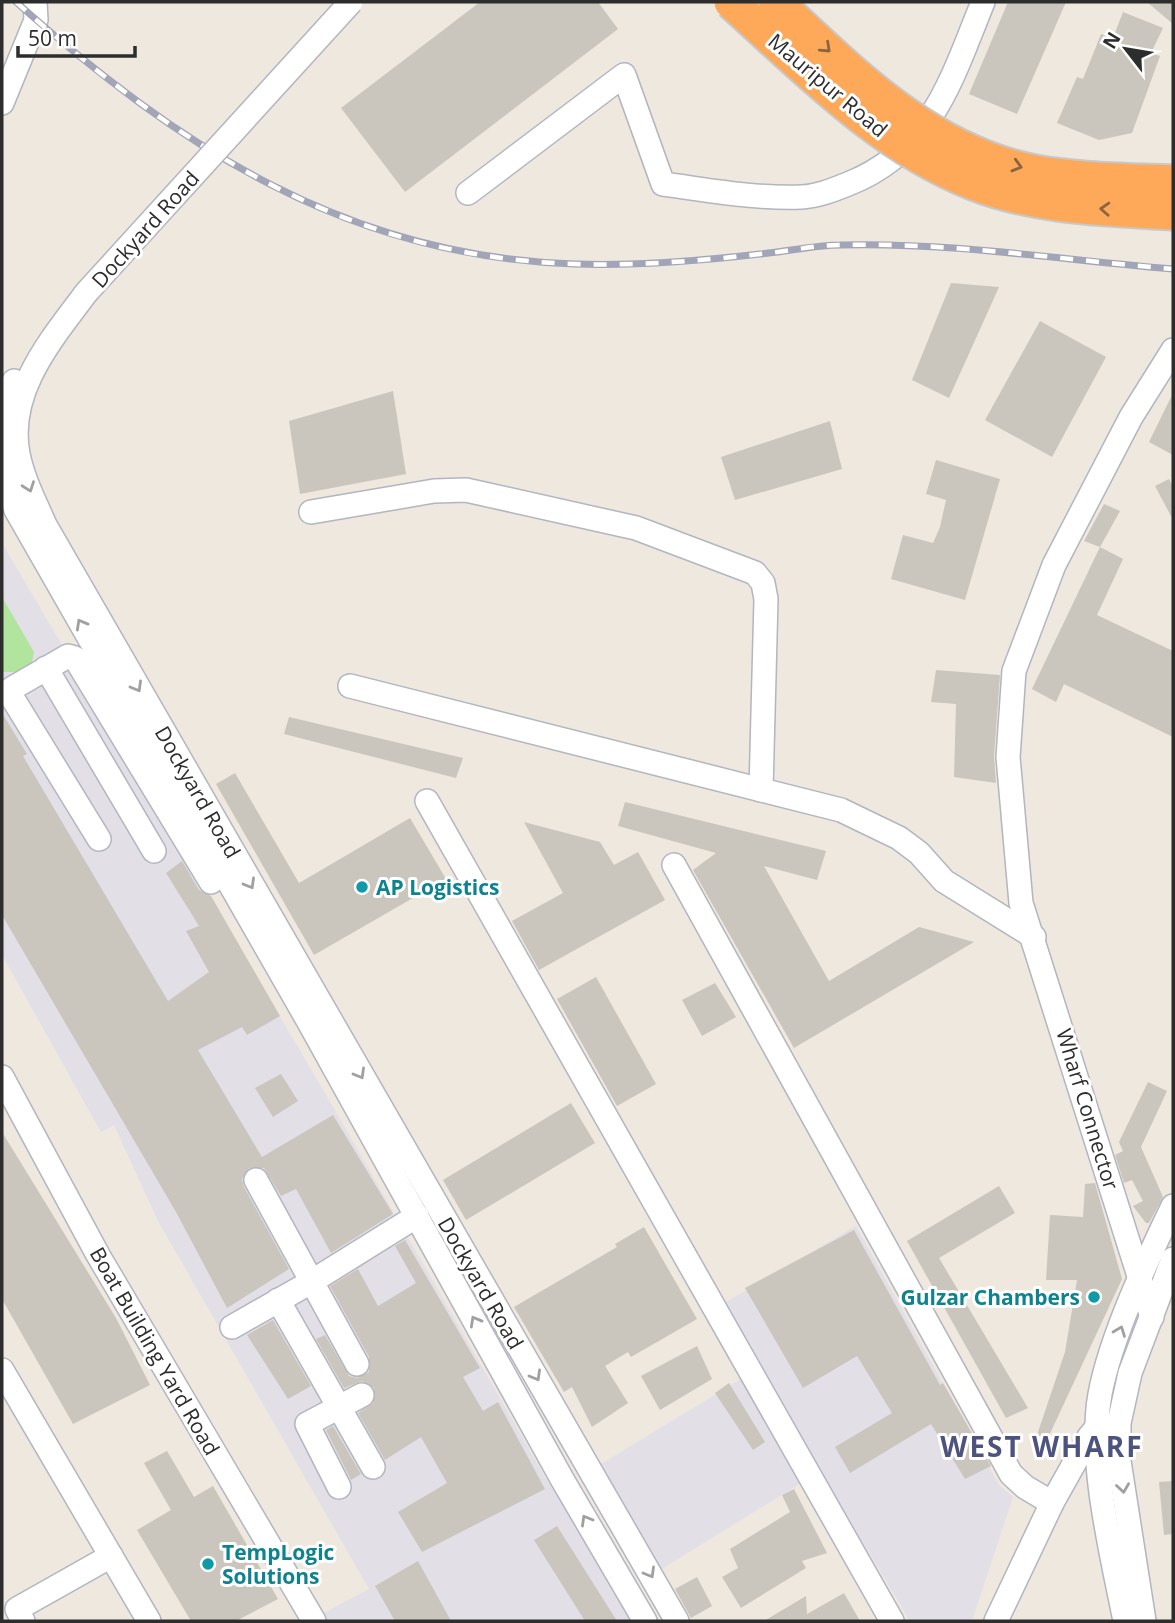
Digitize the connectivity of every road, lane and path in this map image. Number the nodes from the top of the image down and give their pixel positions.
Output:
1 (35, 2) edge
2 (335, 2) edge
3 (351, 2) edge
4 (732, 2) edge
5 (776, 2) edge
6 (983, 2) edge
7 (2, 103) edge
8 (1173, 183) edge
9 (468, 193) dead end
10 (1173, 213) edge
11 (1173, 350) edge
12 (2, 439) edge
13 (2, 450) edge
14 (312, 512) dead end
15 (46, 667) junction
16 (350, 686) dead end
17 (761, 790) junction
18 (427, 801) dead end
19 (99, 839) dead end
20 (154, 851) dead end
21 (674, 865) dead end
22 (1034, 937) junction
23 (318, 1019) junction
24 (324, 1048) junction
25 (2, 1077) edge
26 (256, 1180) dead end
27 (1173, 1206) edge
28 (417, 1216) junction
29 (1173, 1259) edge
30 (1140, 1280) junction
31 (311, 1282) junction
32 (278, 1300) junction
33 (1152, 1317) junction
34 (232, 1327) dead end
35 (357, 1364) dead end
36 (1106, 1367) junction
37 (2, 1370) edge
38 (1130, 1373) junction
39 (362, 1395) dead end
40 (339, 1407) junction
41 (1108, 1424) junction
42 (373, 1467) dead end
43 (339, 1487) dead end
44 (1052, 1503) junction
45 (111, 1556) junction
46 (312, 1620) edge
47 (23, 1621) edge
48 (149, 1621) edge
49 (645, 1621) edge
50 (677, 1621) edge
51 (892, 1621) edge
52 (996, 1621) edge
53 (1125, 1621) edge
54 (1144, 1621) edge

1 - 7 street
2 - 12 street, Dockyard Road
3 -> 23 street, Dockyard Road, bridge
10 -> 4 highway, Mauripur Road, bridge
5 -> 8 highway, Mauripur Road, bridge
6 - 9 street
11 - 22 street, Wharf Connector
23 -> 13 street, Dockyard Road
14 - 17 street
15 - 19 street
15 - 20 street
15 - 24 street
16 - 17 street
17 - 22 street
18 - 51 street
21 - 44 street
22 - 30 street, Wharf Connector
23 - 24 street, Dockyard Road
23 -> 50 street, Dockyard Road
24 - 28 street, Dockyard Road
25 - 46 street, Boat Building Yard Road
26 - 31 street
27 - 30 street
28 - 31 street
49 -> 28 street, Dockyard Road
29 - 33 street
30 - 33 street, Wharf Connector
36 -> 30 street
31 - 32 street
31 - 35 street
32 - 34 street
32 - 40 street
33 - 38 street
36 - 38 street
36 - 41 street
37 - 45 street
38 - 41 street
39 - 40 street
40 - 42 street
40 - 43 street
41 - 44 street
41 - 53 street
41 -> 54 street
44 - 52 street
45 - 47 street
45 - 48 street

